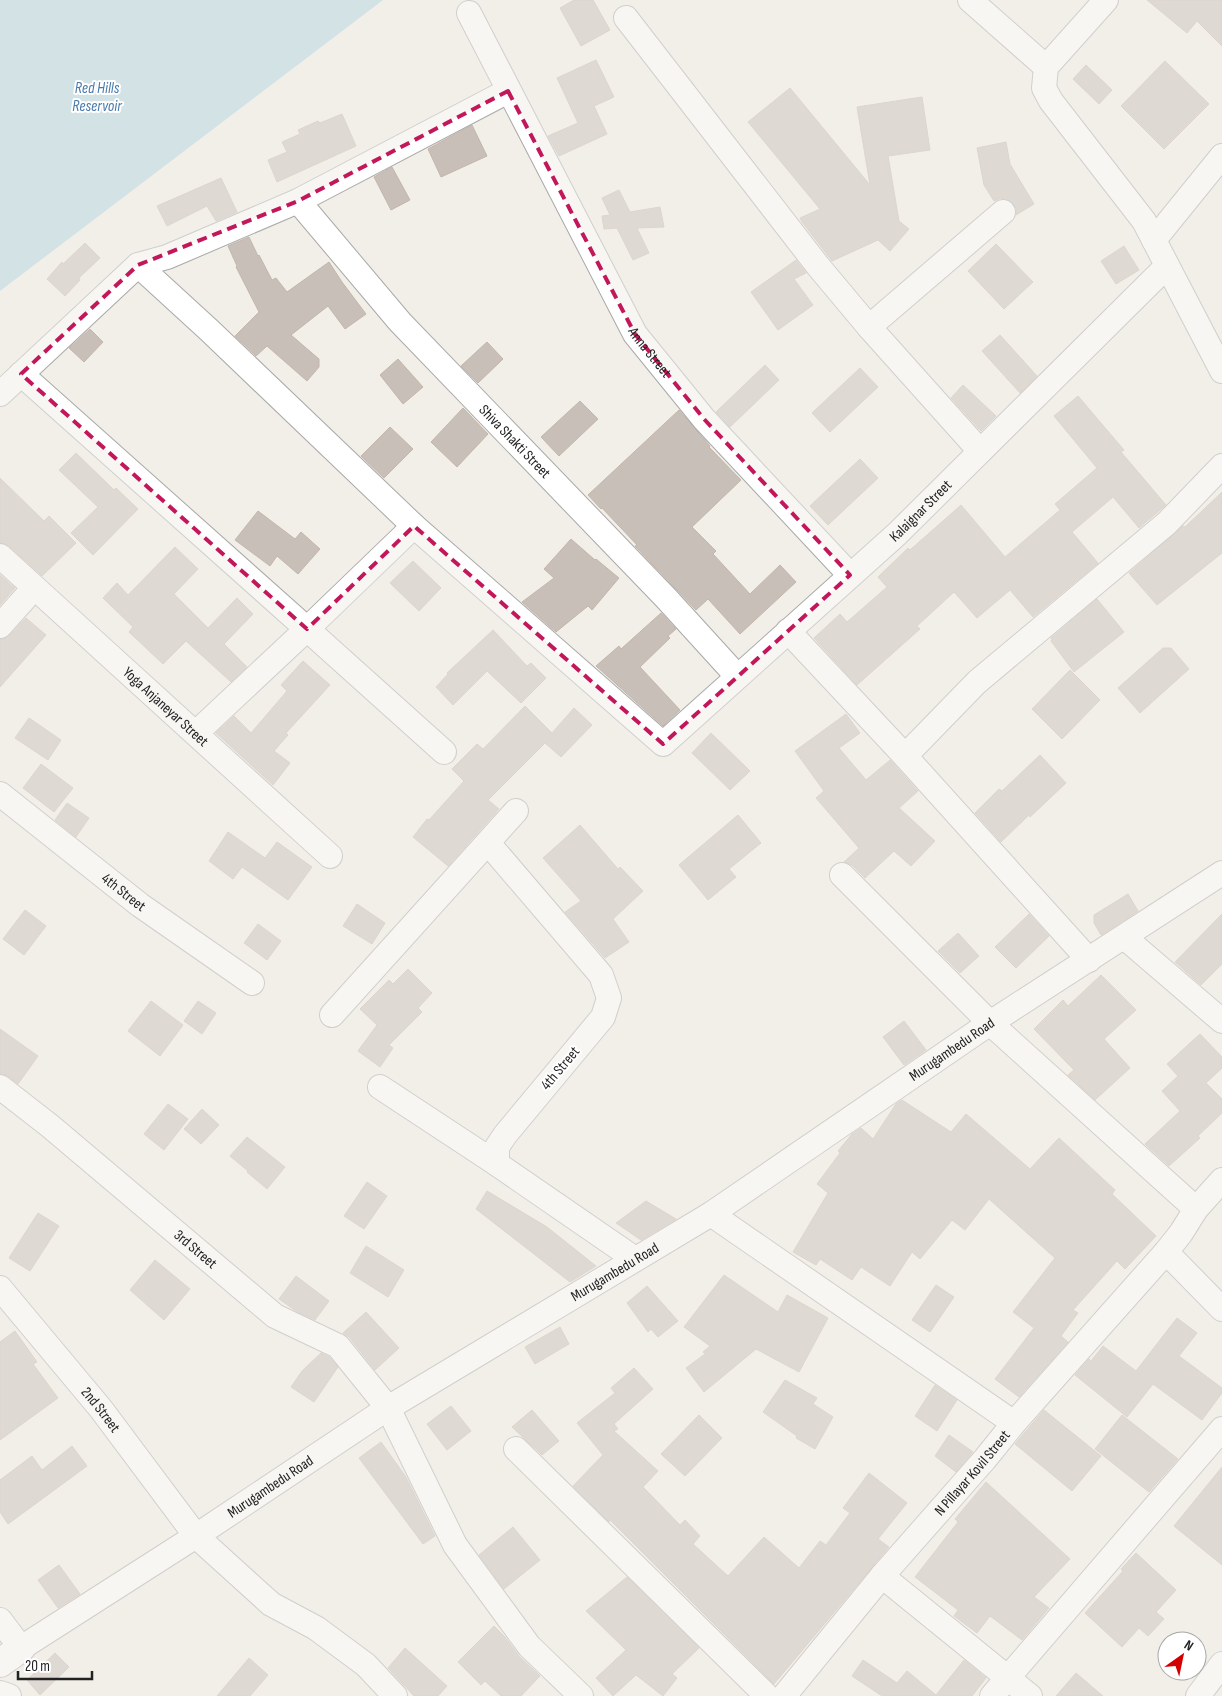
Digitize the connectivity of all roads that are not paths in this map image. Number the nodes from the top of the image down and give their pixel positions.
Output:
1 (970, 0) edge
2 (1106, 0) edge
3 (469, 13) dead end
4 (626, 18) dead end
5 (1046, 67) junction
6 (508, 91) junction
7 (1222, 156) edge
8 (298, 201) junction
9 (1003, 212) dead end
10 (1154, 240) junction
11 (138, 265) junction
12 (1167, 266) junction
13 (869, 327) junction
14 (1222, 371) edge
15 (21, 374) junction
16 (0, 394) edge
17 (980, 452) junction
18 (1222, 466) edge
19 (414, 526) junction
20 (0, 556) edge
21 (850, 575) junction
22 (34, 588) junction
23 (0, 626) edge
24 (307, 629) junction
25 (788, 631) junction
26 (737, 676) junction
27 (196, 733) junction
28 (444, 752) dead end
29 (904, 756) junction
30 (0, 794) edge
31 (516, 811) dead end
32 (488, 842) junction
33 (330, 856) dead end
34 (1222, 873) edge
35 (842, 875) dead end
36 (1124, 937) junction
37 (1089, 960) junction
38 (252, 983) dead end
39 (332, 1015) dead end
40 (1222, 1021) edge
41 (990, 1023) junction
42 (0, 1087) edge
43 (380, 1087) dead end
44 (497, 1164) junction
45 (1222, 1180) edge
46 (1196, 1209) junction
47 (711, 1214) junction
48 (1166, 1252) junction
49 (635, 1259) junction
50 (0, 1288) edge
51 (1222, 1309) edge
52 (388, 1408) junction
53 (1014, 1423) junction
54 (1222, 1429) edge
55 (516, 1449) dead end
56 (196, 1536) junction
57 (882, 1576) junction
58 (0, 1620) edge
59 (10, 1655) edge
60 (1222, 1664) edge
61 (1008, 1678) junction
62 (0, 1693) edge
63 (9, 1696) edge
64 (395, 1696) edge
65 (581, 1696) edge
66 (767, 1696) edge
67 (784, 1696) edge
68 (992, 1696) edge
69 (1030, 1696) edge
70 (1198, 1696) edge

1 - 5 street
2 - 5 street
3 - 6 street, Anna Street
4 - 13 street
5 - 10 street
6 - 8 street
6 - 21 street, Anna Street
7 - 10 street
8 - 11 street
8 - 26 street, Shiva Shakti Street
9 - 13 street
10 - 12 street
11 - 15 street
11 - 19 street
12 - 14 street
12 - 17 street, Kalaignar Street
13 - 17 street
15 - 16 street
15 - 24 street
17 - 21 street, Kalaignar Street
18 - 29 street
19 - 24 street
19 - 26 street, Kalaignar Street
20 - 22 street, Yoga Anjaneyar Street
21 - 25 street, Kalaignar Street
22 - 23 street
22 - 27 street, Yoga Anjaneyar Street
24 - 27 street
24 - 28 street
25 - 26 street, Kalaignar Street
25 - 29 street
27 - 33 street, Yoga Anjaneyar Street
29 - 37 street
30 - 38 street, 4th Street
31 - 32 street
32 - 39 street
32 - 44 street, 4th Street
34 - 36 street, Murugambedu Road
35 - 41 street
36 - 37 street, Murugambedu Road
36 - 40 street
37 - 41 street, Murugambedu Road
41 - 46 street
41 - 47 street, Murugambedu Road
42 - 52 street, 3rd Street
43 - 44 street
44 - 49 street
45 - 46 street, N Pillayar Kovil Street
46 - 48 street, N Pillayar Kovil Street
47 - 49 street, Murugambedu Road
47 - 53 street
48 - 51 street
48 - 53 street, N Pillayar Kovil Street
49 - 52 street, Murugambedu Road
50 - 56 street, 2nd Street
52 - 56 street, Murugambedu Road
52 - 65 street, 3rd Street
53 - 57 street, N Pillayar Kovil Street
54 - 61 street
55 - 66 street
56 - 59 street, Murugambedu Road
56 - 64 street, 2nd Street
57 - 61 street
57 - 67 street, N Pillayar Kovil Street
58 - 59 street
60 - 70 street
61 - 68 street
61 - 69 street
62 - 63 street

